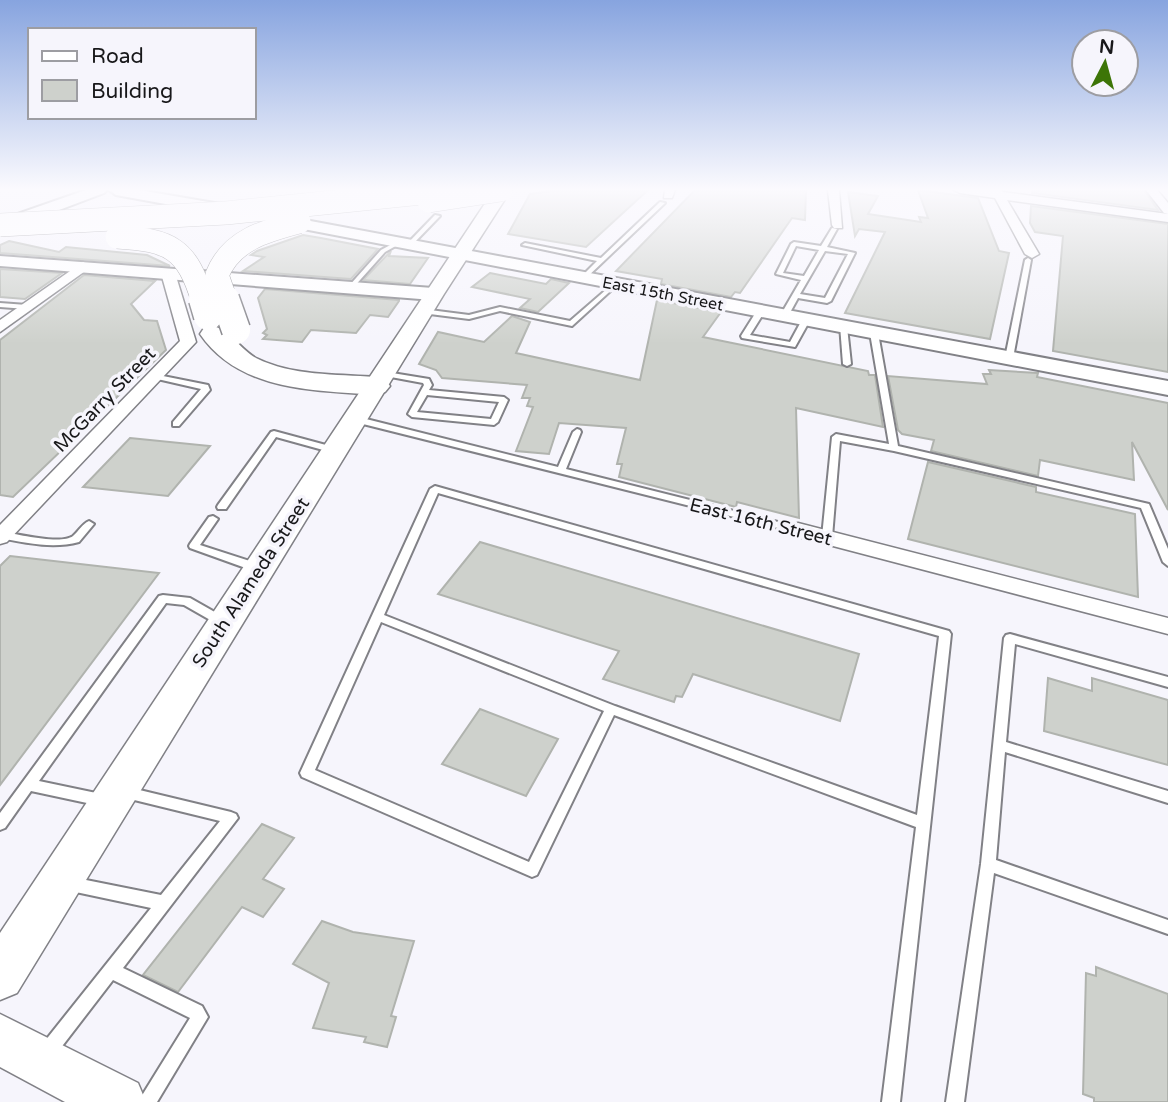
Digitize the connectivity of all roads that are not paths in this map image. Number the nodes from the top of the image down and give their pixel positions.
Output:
1 (153, 241) edge
2 (247, 241) edge
3 (389, 241) edge
4 (406, 241) edge
5 (469, 241) edge
6 (621, 241) edge
7 (827, 241) edge
8 (1022, 241) edge
9 (403, 244) junction
10 (525, 246) dead end
11 (823, 248) junction
12 (460, 255) junction
13 (1030, 257) joint
14 (602, 260) junction
15 (0, 261) edge
16 (83, 266) junction
17 (168, 273) junction
18 (583, 278) junction
19 (805, 278) junction
20 (615, 284) junction
21 (350, 288) junction
22 (794, 295) junction
23 (428, 302) junction
24 (0, 305) edge
25 (27, 307) junction
26 (761, 311) junction
27 (784, 316) junction
28 (806, 320) junction
29 (0, 327) edge
30 (843, 327) junction
31 (225, 332) junction
32 (874, 332) junction
33 (1009, 358) junction
34 (847, 364) dead end
35 (156, 376) junction
36 (379, 380) junction
37 (1168, 388) edge
38 (424, 393) junction
39 (434, 416) junction
40 (354, 419) junction
41 (176, 424) dead end
42 (577, 432) dead end
43 (422, 436) junction
44 (894, 448) junction
45 (334, 450) junction
46 (561, 471) junction
47 (222, 507) dead end
48 (213, 519) dead end
49 (89, 524) dead end
50 (798, 530) joint
51 (1, 536) edge
52 (827, 537) junction
53 (1168, 562) edge
54 (258, 568) junction
55 (377, 617) junction
56 (224, 622) junction
57 (1168, 625) edge
58 (1168, 682) edge
59 (611, 709) junction
60 (999, 745) junction
61 (28, 785) junction
62 (113, 796) junction
63 (1168, 797) edge
64 (0, 824) edge
65 (924, 824) junction
66 (988, 864) junction
67 (58, 881) junction
68 (164, 903) junction
69 (1168, 927) edge
70 (111, 971) junction
71 (0, 976) edge
72 (20, 1050) edge
73 (118, 1102) edge
74 (147, 1102) edge
75 (891, 1102) edge
76 (955, 1102) edge

1 - 31 highway, bridge
2 - 31 highway, bridge
3 - 9 street, East 15th Street
4 - 9 lane
5 - 12 main road, South Alameda Street
6 - 14 lane
7 - 11 lane
8 - 13 street
9 - 12 street, East 15th Street
9 - 21 lane
10 - 14 lane
11 - 19 lane
11 - 19 lane
11 - 22 lane
12 - 18 street, East 15th Street
12 - 23 main road, South Alameda Street
13 - 33 lane
14 - 18 lane
15 - 16 street
16 - 17 street
16 - 25 street
17 - 21 street
17 - 35 street, McGarry Street
18 - 20 street, East 15th Street
19 - 22 lane
20 - 23 lane
20 - 26 street, East 15th Street
21 - 23 street
22 - 27 lane
23 - 36 main road, South Alameda Street
24 - 25 lane
25 - 29 street
26 - 27 street, East 15th Street
26 - 28 lane
27 - 28 street, East 15th Street
28 - 30 street, East 15th Street
30 - 32 street, East 15th Street
30 - 34 lane
31 - 36 highway
32 - 33 street, East 15th Street
32 - 44 lane
33 - 37 street, East 15th Street
35 - 41 lane
35 - 51 street, McGarry Street
36 - 38 lane
36 - 40 main road, South Alameda Street
38 - 39 lane
38 - 39 lane
39 - 43 lane
40 - 43 lane, East 16th Street
40 - 45 main road, South Alameda Street
42 - 46 lane
43 - 46 lane, East 16th Street
44 - 52 lane
44 - 53 lane
45 - 47 lane
45 - 54 main road, South Alameda Street
46 - 50 lane, East 16th Street
48 - 54 lane
49 - 51 lane
50 - 52 street, East 16th Street
52 - 57 street, East 16th Street
54 - 56 main road, South Alameda Street
55 - 59 lane
55 - 59 lane
55 - 65 lane
56 - 61 lane
56 - 62 main road, South Alameda Street
58 - 60 lane
59 - 65 lane
60 - 63 lane
60 - 66 lane
61 - 62 lane
61 - 64 lane
62 - 67 main road, South Alameda Street
62 - 68 lane
65 - 75 lane
66 - 69 lane
66 - 76 lane
67 - 68 lane
67 - 71 main road, South Alameda Street
68 - 70 lane
70 - 72 lane
70 - 74 lane
72 - 73 main road

